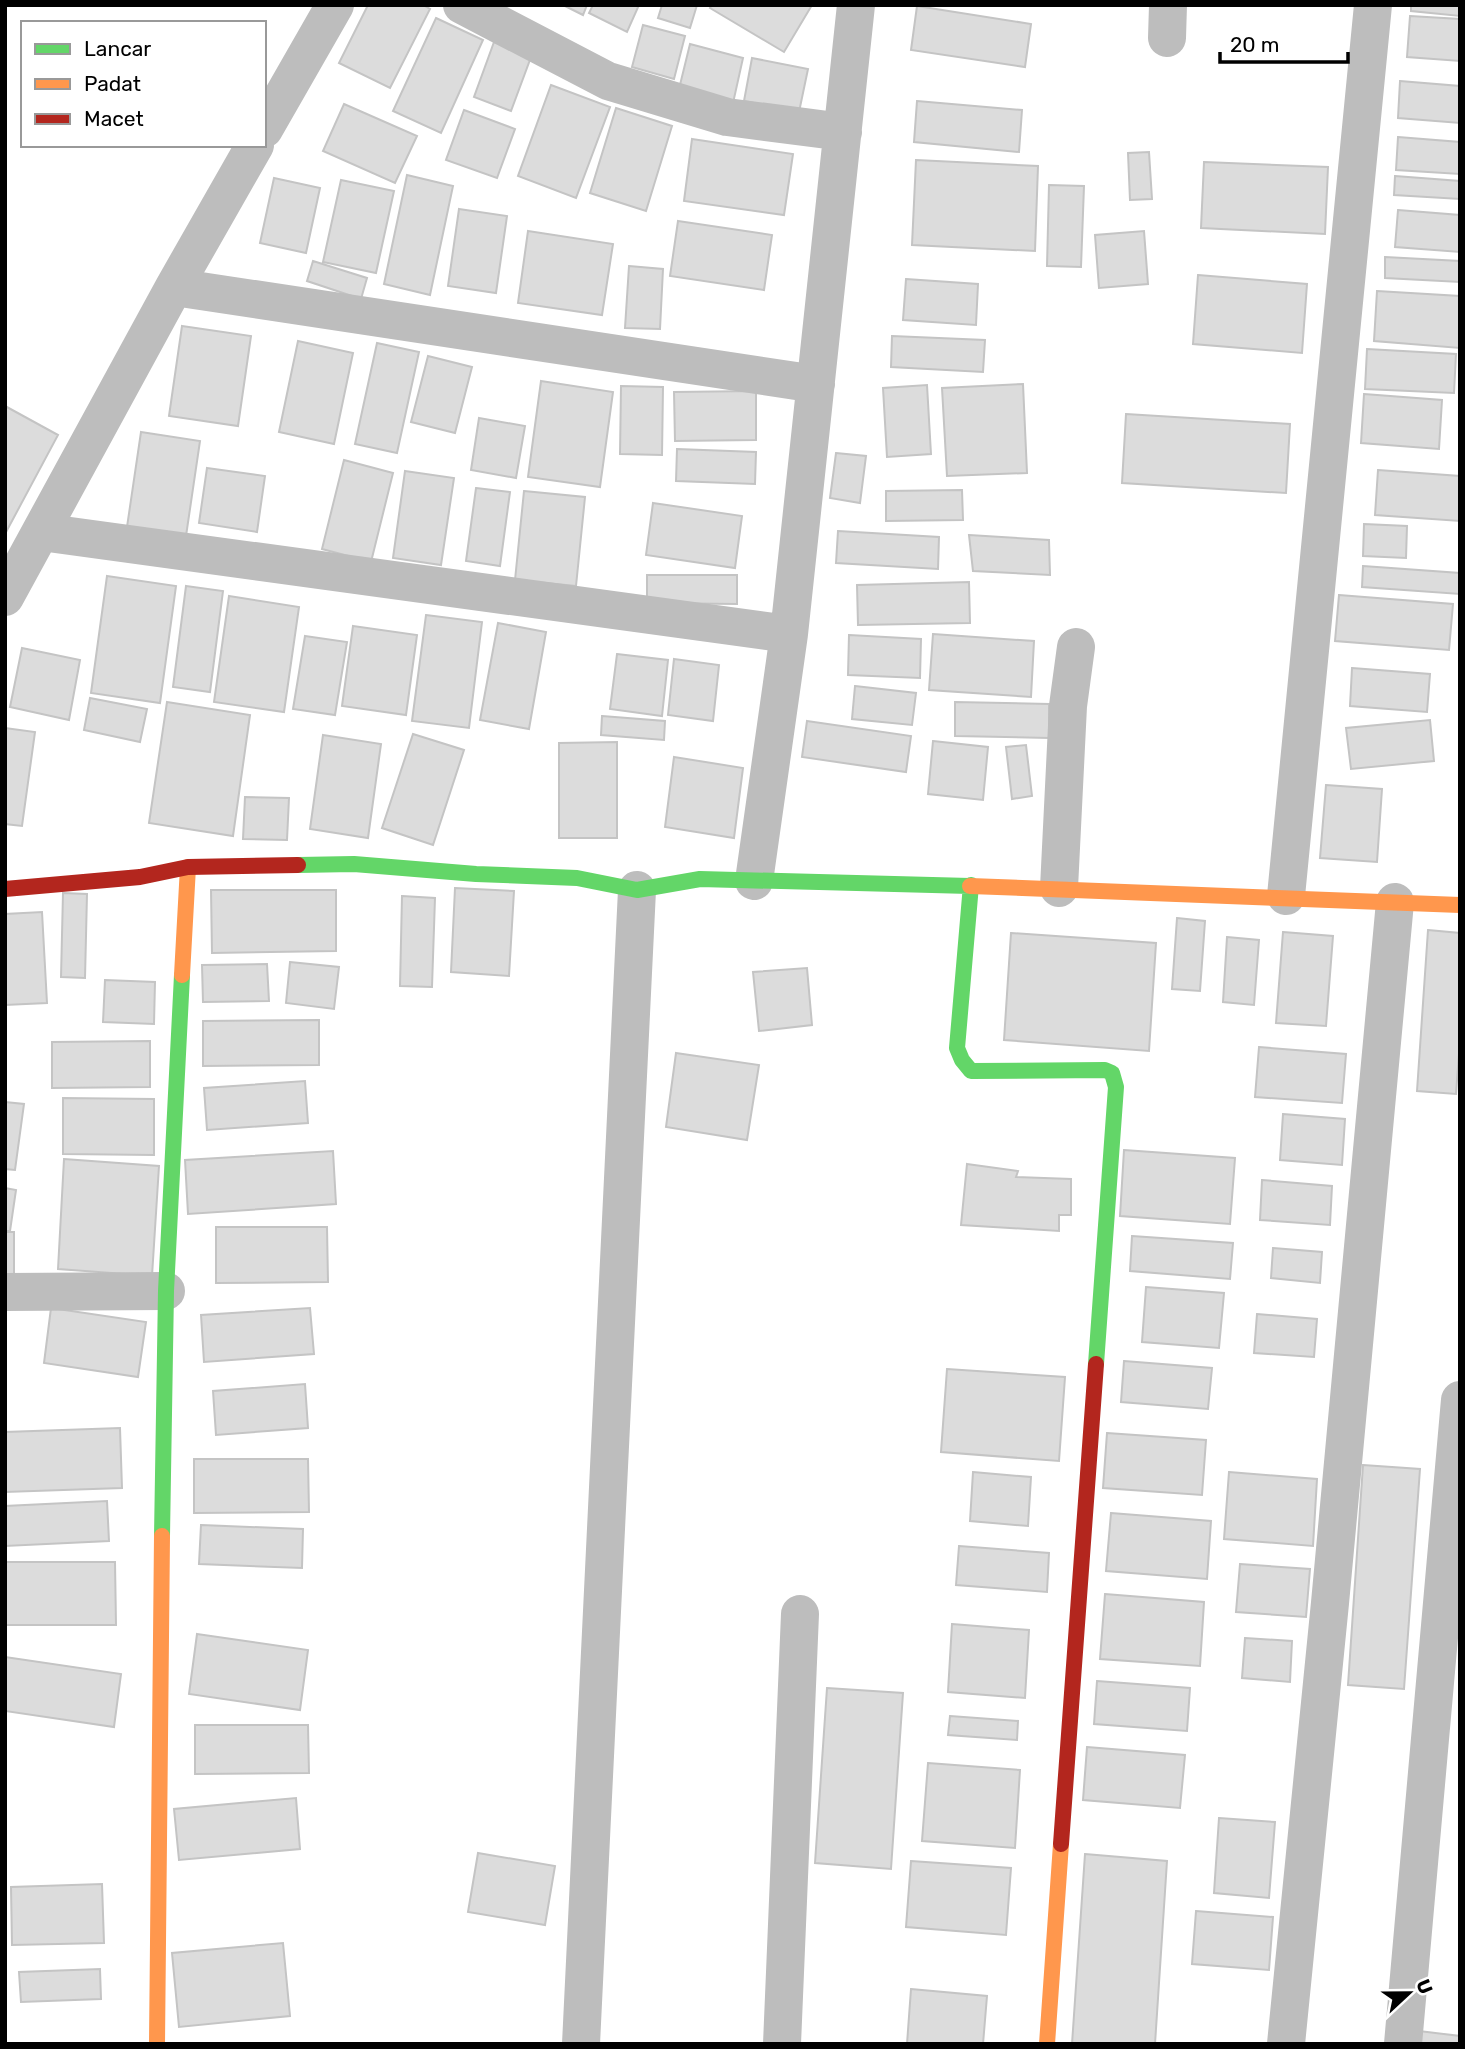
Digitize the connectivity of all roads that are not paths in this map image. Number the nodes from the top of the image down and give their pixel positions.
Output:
1 (335, 5) edge
2 (461, 5) edge
3 (856, 5) edge
4 (1373, 5) edge
5 (266, 126) edge
6 (843, 132) junction
7 (254, 147) edge
8 (174, 286) junction
9 (816, 384) junction
10 (41, 532) junction
11 (5, 597) edge
12 (789, 634) junction
13 (1076, 646) dead end
14 (188, 867) junction
15 (754, 881) junction
16 (971, 885) junction
17 (1059, 888) junction
18 (5, 889) edge
19 (637, 890) junction
20 (1286, 896) junction
21 (1395, 902) junction
22 (1460, 905) edge
23 (166, 1291) junction
24 (5, 1292) edge
25 (1460, 1400) edge
26 (800, 1614) dead end
27 (157, 2044) edge
28 (581, 2044) edge
29 (782, 2044) edge
30 (1048, 2044) edge
31 (1286, 2044) edge
32 (1403, 2044) edge

1 - 5 street
2 - 6 street
3 - 6 street
4 - 20 street
6 - 9 street
7 - 8 street
8 - 9 street
8 - 10 street
9 - 12 street
10 - 11 street
10 - 12 street
12 - 15 street
13 - 17 street
14 - 18 street
14 - 19 street
14 - 23 street
15 - 16 street
15 - 19 street
16 - 17 street
16 - 30 street
17 - 20 street
19 - 28 street
20 - 21 street
21 - 22 street
21 - 31 street
23 - 24 street
23 - 27 street
25 - 32 street
26 - 29 street

